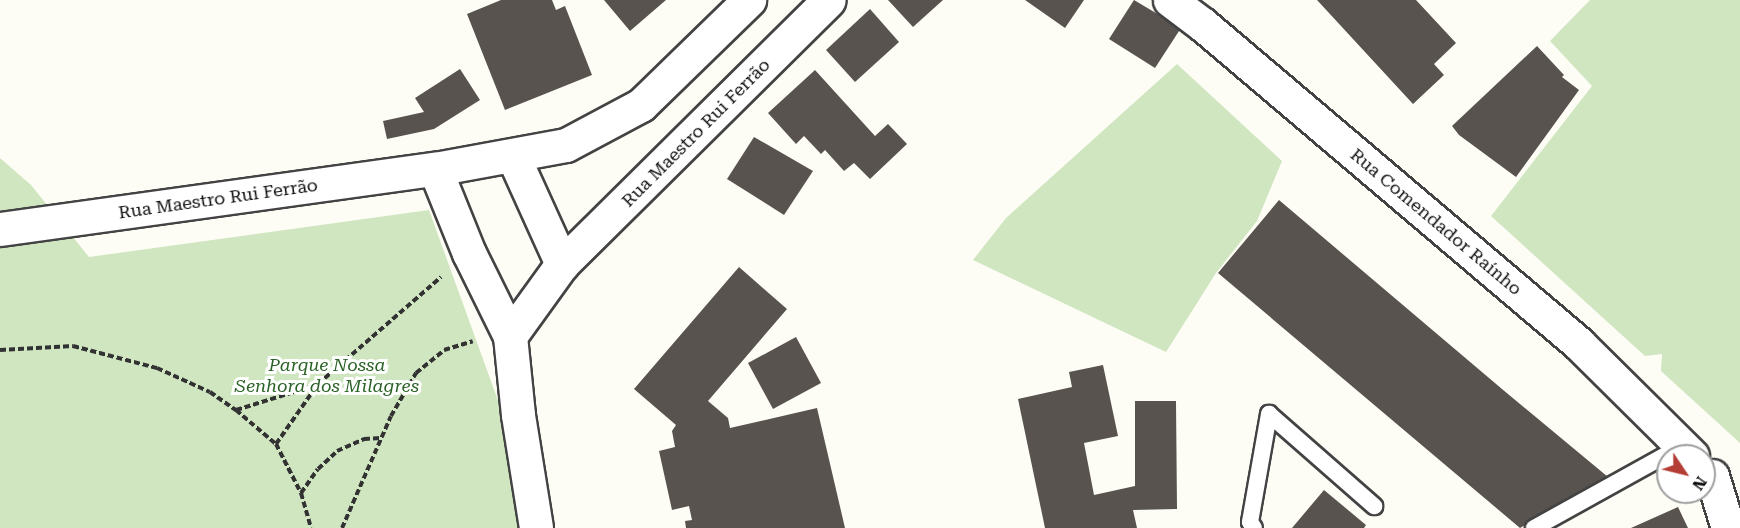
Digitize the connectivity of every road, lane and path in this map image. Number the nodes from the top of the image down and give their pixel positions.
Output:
1 (749, 0) edge
2 (829, 0) edge
3 (1170, 0) edge
4 (513, 156) junction
5 (435, 169) junction
6 (0, 229) edge
7 (468, 253) junction
8 (562, 264) junction
9 (510, 336) junction
10 (0, 350) edge
11 (318, 384) junction
12 (236, 410) junction
13 (381, 438) junction
14 (276, 444) junction
15 (1680, 444) edge
16 (1716, 476) edge
17 (1656, 478) edge
18 (301, 493) junction
19 (1740, 496) edge
20 (1716, 502) edge
21 (1374, 506) dead end
22 (311, 528) edge
23 (342, 528) edge
24 (536, 528) edge
25 (1254, 528) edge
26 (1534, 528) edge
27 (1728, 528) edge

1 - 4 street, Rua Maestro Rui Ferrão
2 - 8 street, Rua Maestro Rui Ferrão
3 - 15 street, Rua Comendador Raínho
4 - 5 street, Rua Maestro Rui Ferrão
4 - 8 street
5 - 6 street, Rua Maestro Rui Ferrão
5 - 7 street
7 - 9 street
7 - 11 path
8 - 9 street, Rua Maestro Rui Ferrão
9 - 13 path
9 - 24 street
10 - 12 path
11 - 12 path
11 - 14 path
12 - 14 path
13 - 18 path
13 - 23 path
14 - 18 path
16 - 19 street, Rua Comendador Raínho
17 - 26 lane
18 - 22 path
20 - 27 street, Rua Comendador Raínho
21 - 25 lane

